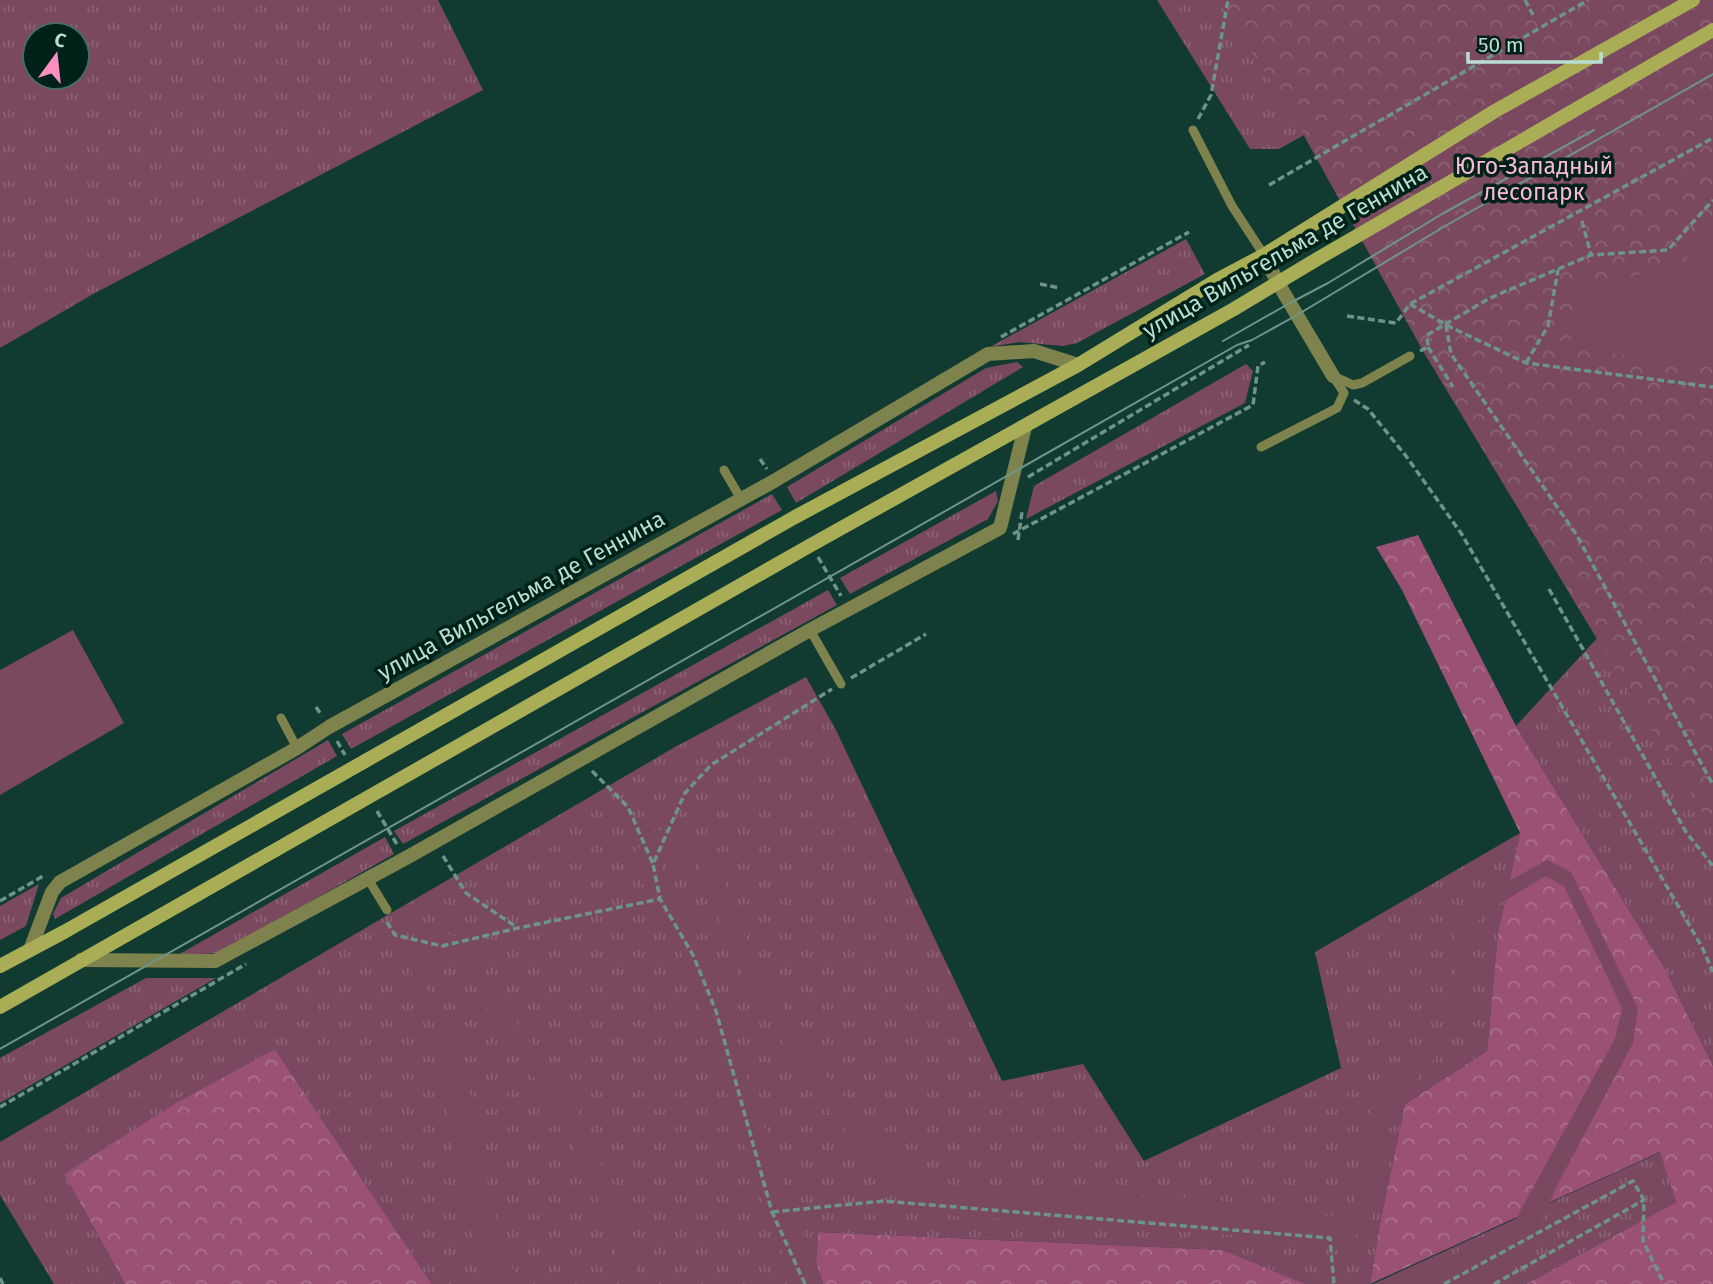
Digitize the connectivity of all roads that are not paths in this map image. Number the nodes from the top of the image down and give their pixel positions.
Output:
1 (1693, 0) edge
2 (1713, 30) edge
3 (1193, 130) road end
4 (1264, 255) junction
5 (1278, 282) junction
6 (1410, 356) road end
7 (1079, 365) junction
8 (1333, 376) junction
9 (1024, 427) junction
10 (1261, 447) dead end
11 (723, 470) dead end
12 (741, 499) junction
13 (810, 630) junction
14 (841, 684) road end
15 (281, 718) dead end
16 (298, 747) junction
17 (368, 879) junction
18 (387, 910) dead end
19 (30, 950) junction
20 (81, 960) junction
21 (0, 967) edge
22 (0, 1007) edge

1 - 4 main road, улица Вильгельма де Геннина
2 - 5 main road, улица Вильгельма де Геннина
3 - 4 lane
4 - 5 street
4 - 7 main road, улица Вильгельма де Геннина
5 - 8 street
5 - 9 main road, улица Вильгельма де Геннина
6 - 8 lane
7 - 12 street, улица Вильгельма де Геннина
7 - 19 main road, улица Вильгельма де Геннина
8 - 10 lane
9 - 13 street
9 - 20 main road, улица Вильгельма де Геннина
11 - 12 lane
12 - 16 street, улица Вильгельма де Геннина
13 - 14 lane
13 - 17 street
15 - 16 lane
16 - 19 street, улица Вильгельма де Геннина
17 - 18 lane
17 - 20 street
19 - 21 main road, улица Вильгельма де Геннина
20 - 22 main road, улица Вильгельма де Геннина

